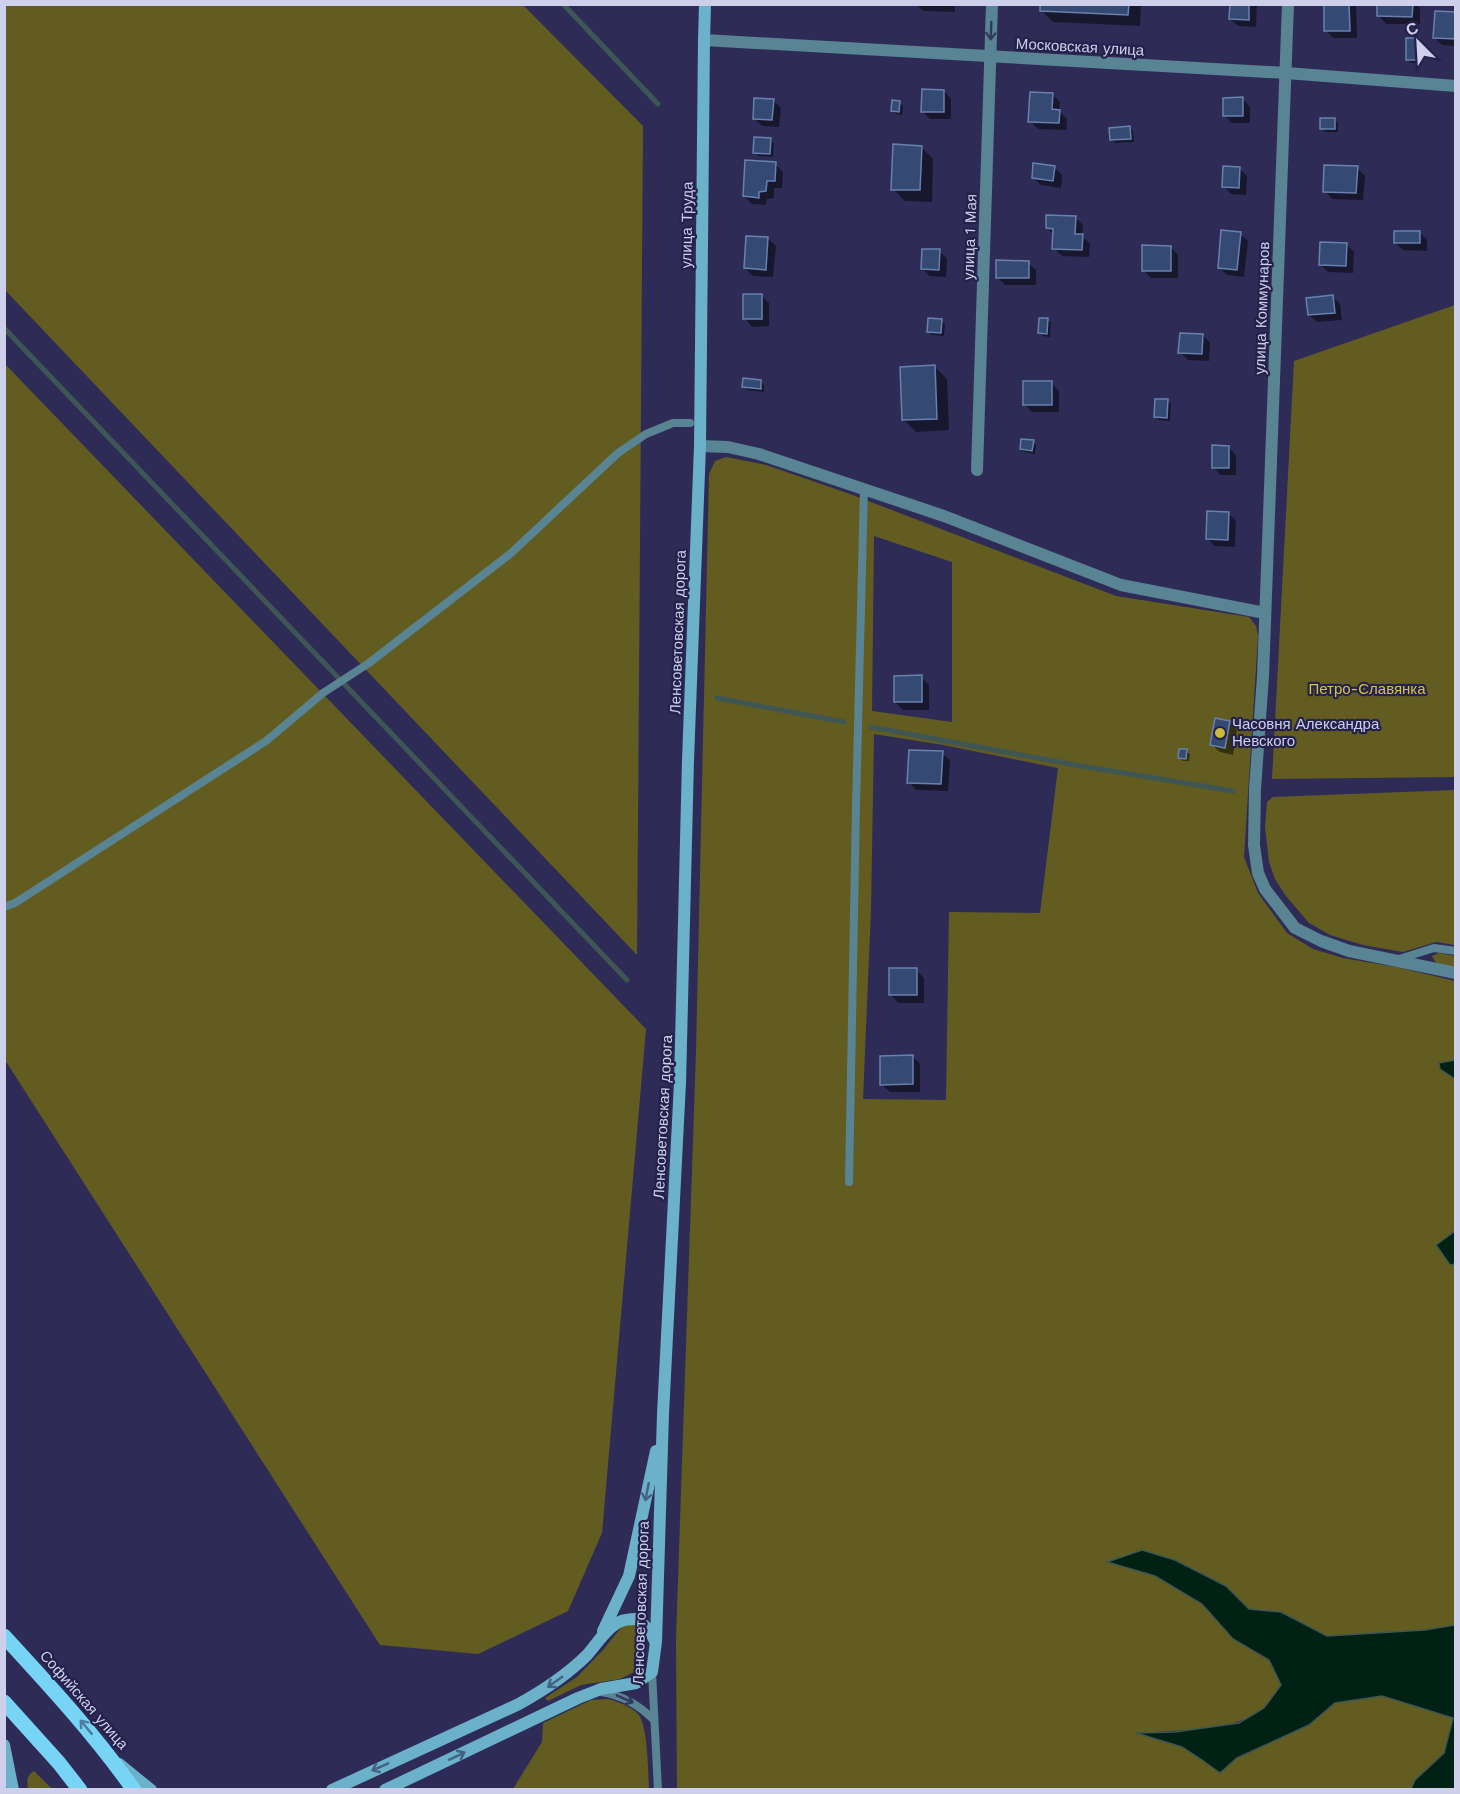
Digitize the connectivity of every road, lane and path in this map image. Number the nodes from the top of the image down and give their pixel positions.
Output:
1 (705, 4) edge
2 (992, 4) edge
3 (1288, 4) edge
4 (704, 40) junction
5 (990, 57) junction
6 (1286, 73) junction
7 (1455, 86) edge
8 (690, 423) dead end
9 (700, 446) junction
10 (977, 470) dead end
11 (864, 489) junction
12 (1265, 612) junction
13 (4, 908) edge
14 (1455, 951) edge
15 (1394, 961) junction
16 (1455, 973) edge
17 (849, 1182) dead end
18 (663, 1414) junction
19 (4, 1636) edge
20 (598, 1642) junction
21 (656, 1642) junction
22 (652, 1672) junction
23 (591, 1693) junction
24 (4, 1702) edge
25 (654, 1720) junction
26 (4, 1745) edge
27 (111, 1757) junction
28 (13, 1790) edge
29 (80, 1790) edge
30 (135, 1790) edge
31 (151, 1790) edge
32 (332, 1790) edge
33 (385, 1790) edge
34 (658, 1790) edge

1 - 4 street, улица Труда
2 -> 5 street, улица 1 Мая
3 - 6 street, улица Коммунаров
4 - 5 street, Московская улица
4 - 9 street, улица Труда
5 - 6 street, Московская улица
5 - 10 street, улица 1 Мая
6 - 7 street, Московская улица
6 - 12 street, улица Коммунаров
8 - 13 lane
9 - 11 street
9 - 18 street, Ленсоветовская дорога
11 - 12 street
11 - 17 lane
12 - 15 street, улица Коммунаров
14 - 15 lane
15 - 16 street, улица Коммунаров
18 -> 20 street
18 - 21 street, Ленсоветовская дорога
27 -> 19 main road, Софийская улица
20 - 21 street
20 -> 32 street
21 - 22 street, Ленсоветовская дорога
22 - 23 street
22 - 25 lane, Ленсоветовская дорога
23 -> 25 lane
33 -> 23 street
24 - 29 main road
25 - 34 lane, Ленсоветовская дорога
26 - 28 street
27 - 30 main road, Софийская улица
27 - 31 street

